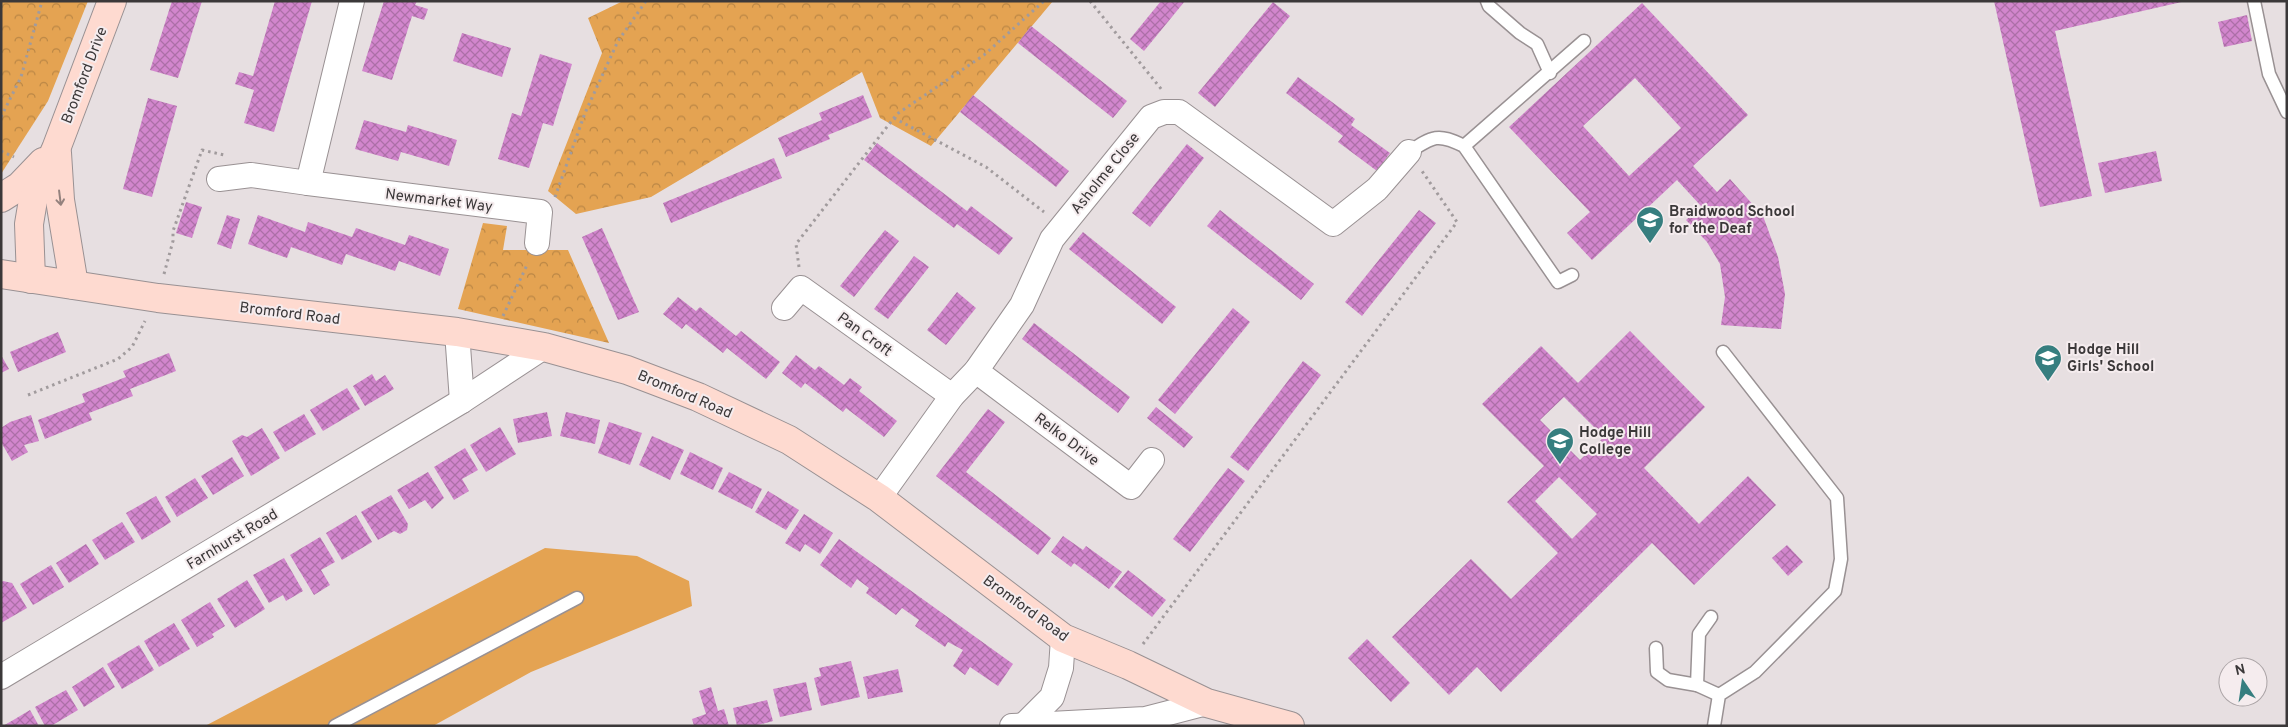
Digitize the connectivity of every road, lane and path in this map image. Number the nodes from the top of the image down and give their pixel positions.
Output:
1 (42, 1) edge
2 (112, 1) edge
3 (352, 1) edge
4 (646, 1) edge
5 (1044, 1) edge
6 (1090, 1) edge
7 (1487, 1) edge
8 (2254, 1) edge
9 (1584, 42) dead end
10 (1550, 73) junction
11 (1179, 112) junction
12 (2287, 112) edge
13 (1, 117) edge
14 (894, 118) junction
15 (1464, 146) junction
16 (56, 149) junction
17 (1409, 152) junction
18 (219, 179) dead end
19 (308, 183) junction
20 (1, 198) edge
21 (540, 212) junction
22 (1063, 226) junction
23 (172, 231) dead end
24 (537, 243) joint
25 (1, 274) edge
26 (1572, 276) dead end
27 (31, 279) junction
28 (74, 285) junction
29 (801, 288) junction
30 (158, 298) junction
31 (784, 308) dead end
32 (500, 323) dead end
33 (457, 332) junction
34 (544, 347) junction
35 (1723, 352) dead end
36 (976, 371) junction
37 (28, 395) dead end
38 (952, 396) junction
39 (462, 401) junction
40 (1152, 460) dead end
41 (879, 498) junction
42 (577, 598) dead end
43 (1711, 617) dead end
44 (1063, 638) junction
45 (1656, 648) dead end
46 (1128, 665) junction
47 (1, 676) edge
48 (1697, 685) junction
49 (1719, 694) junction
50 (1207, 703) junction
51 (1018, 725) edge
52 (335, 726) edge
53 (1290, 726) edge
54 (1714, 726) edge

1 - 13 path
2 - 16 street, Bromford Drive
3 - 19 street
4 - 21 path
5 - 14 path
6 - 11 path
7 - 10 lane
8 - 12 lane
9 - 10 lane
10 - 15 lane
11 - 17 street
11 - 22 street, Asholme Close
14 - 22 path
14 - 29 path
15 - 17 lane
15 - 26 lane
16 - 20 street, Bromford Drive
16 - 27 street, Bromford Drive
16 -> 28 street, Bromford Drive
17 - 46 path
18 - 19 street, Newmarket Way
19 - 21 street, Newmarket Way
21 - 24 street
22 - 36 street, Asholme Close
23 - 30 path
24 - 32 path
25 - 27 street, Bromford Road
27 - 28 street, Bromford Road
28 - 30 street, Bromford Road
29 - 31 street
29 - 38 street, Pan Croft
30 - 33 street, Bromford Road
30 - 37 path
33 - 34 street, Bromford Road
33 - 39 street
34 - 39 street, Farnhurst Road
34 - 41 street, Bromford Road
35 - 49 lane
36 - 38 street, Asholme Close
36 - 40 street, Relko Drive
38 - 41 street, Asholme Close
39 - 47 street, Farnhurst Road
41 - 44 street, Bromford Road
42 - 52 lane
43 - 48 lane
44 - 46 street, Bromford Road
44 - 51 street
45 - 48 lane
46 - 50 street, Bromford Road
48 - 49 lane
49 - 54 lane
50 - 51 street
50 - 53 street, Bromford Road

